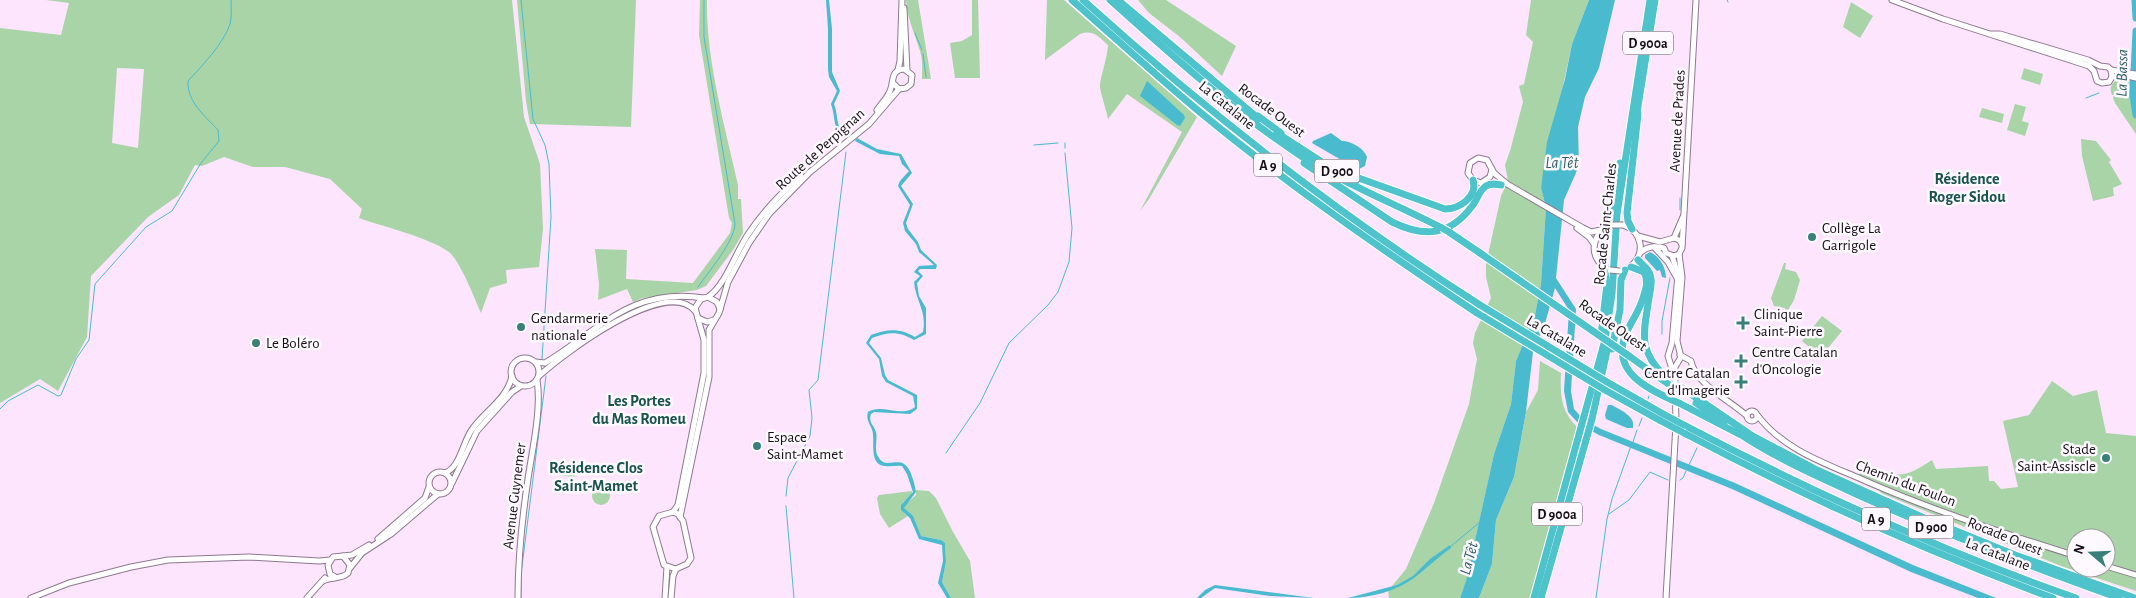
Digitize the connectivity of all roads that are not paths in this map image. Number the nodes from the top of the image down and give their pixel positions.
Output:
1 (903, 0) edge
2 (1072, 0) edge
3 (1083, 0) edge
4 (1106, 0) edge
5 (1110, 0) edge
6 (1118, 0) edge
7 (1650, 0) edge
8 (1655, 0) edge
9 (1696, 0) edge
10 (1892, 0) edge
11 (1144, 31) junction
12 (1991, 34) junction
13 (2100, 66) junction
14 (898, 70) junction
15 (906, 70) junction
16 (2112, 70) junction
17 (2095, 73) junction
18 (2128, 74) junction
19 (2136, 76) edge
20 (2112, 77) junction
21 (893, 83) junction
22 (1639, 85) junction
23 (899, 88) junction
24 (1238, 102) junction
25 (1239, 111) junction
26 (1492, 169) junction
27 (1473, 180) junction
28 (1482, 182) junction
29 (1502, 183) junction
30 (1466, 214) junction
31 (1685, 214) junction
32 (1610, 225) junction
33 (1447, 229) junction
34 (1632, 229) junction
35 (1601, 230) junction
36 (1590, 234) junction
37 (1638, 235) junction
38 (1674, 238) junction
39 (1666, 241) junction
40 (1594, 244) junction
41 (1682, 245) junction
42 (1653, 247) junction
43 (1664, 248) junction
44 (1641, 252) junction
45 (1679, 254) junction
46 (1672, 256) junction
47 (1638, 260) junction
48 (1607, 269) junction
49 (1625, 269) junction
50 (1677, 278) junction
51 (706, 298) junction
52 (720, 309) junction
53 (695, 312) junction
54 (698, 318) junction
55 (714, 320) junction
56 (1671, 351) junction
57 (1629, 354) junction
58 (1677, 358) junction
59 (536, 362) junction
60 (512, 376) junction
61 (538, 378) junction
62 (1593, 381) junction
63 (1673, 384) junction
64 (521, 386) junction
65 (528, 386) junction
66 (1602, 390) junction
67 (538, 397) junction
68 (1749, 414) junction
69 (1663, 418) junction
70 (1756, 418) junction
71 (1750, 440) junction
72 (445, 473) junction
73 (452, 483) junction
74 (429, 487) junction
75 (438, 494) junction
76 (673, 512) junction
77 (680, 517) junction
78 (2066, 553) edge
79 (342, 556) junction
80 (330, 560) junction
81 (319, 561) junction
82 (667, 567) junction
83 (1668, 567) junction
84 (350, 568) junction
85 (328, 569) junction
86 (676, 569) junction
87 (2116, 569) edge
88 (2136, 575) edge
89 (335, 577) junction
90 (323, 581) junction
91 (31, 598) edge
92 (307, 598) edge
93 (518, 598) edge
94 (665, 598) edge
95 (671, 598) edge
96 (1534, 598) edge
97 (1541, 598) edge
98 (1666, 598) edge
99 (1671, 598) edge
100 (2052, 598) edge
101 (2076, 598) edge
102 (2119, 598) edge
103 (2135, 598) edge

1 - 14 main road
1 - 15 main road
2 - 66 highway, La Catalane / A 9, bridge
3 - 69 highway, La Catalane / A 9, bridge
4 - 11 highway, D 900
5 - 11 highway, Rocade Ouest / D 900
6 - 24 highway, Rocade Ouest / D 900
7 - 22 highway, D 900a
8 - 22 highway, D 900a
9 - 31 main road, Avenue de Prades
10 - 12 main road
11 - 25 highway, Rocade Ouest / D 900
12 - 13 main road
12 - 17 main road
13 - 16 main road
13 - 17 main road
14 - 15 main road
14 - 21 main road
15 - 23 main road
16 - 18 main road
16 - 20 main road
17 - 20 main road
18 - 19 main road
18 - 20 main road
21 - 23 main road
21 - 51 main road, Route de Perpignan
22 - 32 highway, D 900a
22 - 34 highway, D 900a
22 - 62 highway, Rocade Saint-Charles / D 900a
22 - 66 highway, Rocade Saint-Charles / D 900a
23 - 52 main road, Route de Perpignan
24 - 27 highway
24 - 33 highway, Rocade Ouest / D 900
25 - 30 highway
25 - 33 highway, Rocade Ouest / D 900
26 - 27 main road
26 - 28 main road
26 - 29 main road
27 - 28 main road
28 - 29 main road
28 - 30 highway
29 - 30 highway
29 - 36 main road
31 - 38 main road, Avenue de Prades
31 - 41 main road, Avenue de Prades
32 - 34 main road, bridge
32 - 35 main road
33 - 57 highway, Rocade Ouest / D 900, bridge
34 - 37 main road
35 - 36 main road
35 - 40 main road
36 - 40 main road
37 - 39 main road
37 - 44 main road
38 - 39 main road
38 - 41 main road
39 - 43 main road
40 - 48 main road
41 - 45 main road
42 - 43 main road
42 - 44 main road
42 - 50 main road
43 - 46 main road
44 - 47 main road
45 - 46 main road
45 - 58 main road
46 - 50 main road
47 - 49 main road
47 - 63 highway
48 - 49 main road, bridge
48 - 62 highway, D 900a
49 - 66 highway
49 - 71 highway
50 - 56 main road
51 - 52 main road
51 - 53 main road
51 - 59 main road
52 - 55 main road
53 - 54 main road
53 - 61 main road
54 - 55 main road
54 - 76 main road
55 - 77 main road
56 - 58 main road
56 - 58 main road
57 - 63 highway, Rocade Ouest / D 900
57 - 63 highway, Rocade Ouest / D 900
58 - 68 main road
58 - 83 main road
59 - 60 main road
59 - 61 main road
60 - 64 main road
60 - 72 main road
61 - 65 main road
61 - 67 main road, Avenue Guynemer
62 - 96 highway, Rocade Saint-Charles / D 900a
63 - 71 highway, Rocade Ouest / D 900
63 - 103 highway, Rocade Ouest / D 900
64 - 65 main road
64 - 73 main road
65 - 67 main road
66 - 69 highway, La Catalane / A 9
66 - 97 highway, Rocade Saint-Charles / D 900a
67 - 93 main road, Avenue Guynemer
68 - 70 main road
68 - 70 main road
69 - 100 highway, La Catalane / A 9, bridge
69 - 101 highway, La Catalane / A 9, bridge
70 - 78 main road, Chemin du Foulon
71 - 102 highway, Rocade Ouest / D 900
72 - 73 main road
72 - 74 main road
73 - 75 main road
74 - 75 main road
74 - 79 main road
75 - 84 main road
76 - 77 main road
76 - 82 main road
77 - 86 main road
79 - 80 main road
79 - 84 main road
80 - 81 main road
80 - 85 main road
81 - 85 main road
81 - 91 main road
82 - 86 main road
82 - 94 main road
83 - 98 main road
83 - 99 main road
84 - 89 main road
85 - 89 main road
85 - 90 main road
86 - 95 main road
87 - 88 main road
89 - 90 main road
90 - 92 main road

